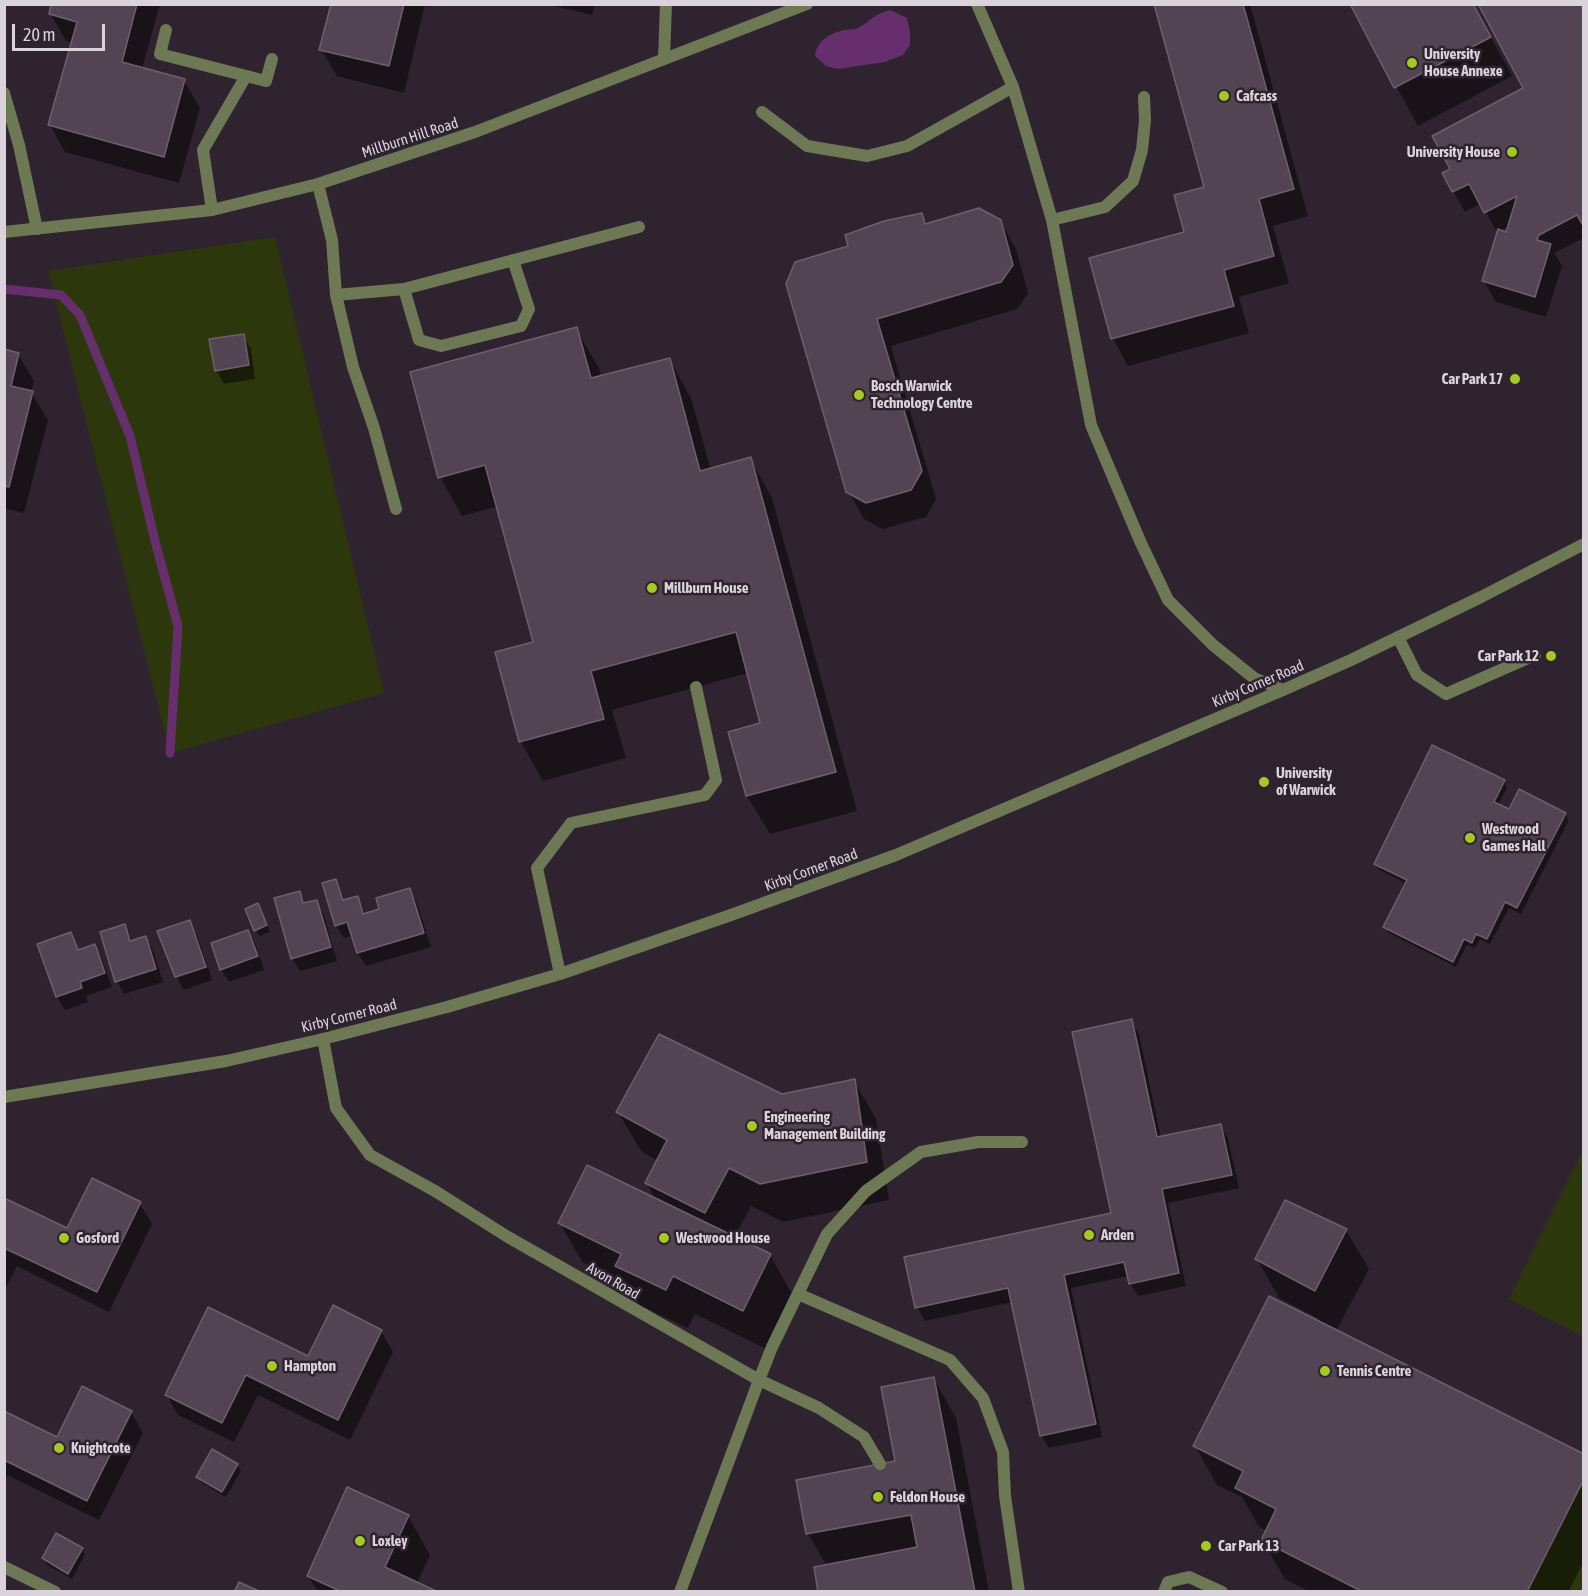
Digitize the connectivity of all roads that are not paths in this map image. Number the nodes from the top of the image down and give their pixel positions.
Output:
1 (666, 4) edge
2 (807, 4) edge
3 (977, 4) edge
4 (166, 30) dead end
5 (272, 59) dead end
6 (664, 59) junction
7 (246, 76) junction
8 (1013, 87) junction
9 (4, 93) edge
10 (1144, 97) dead end
11 (762, 112) dead end
12 (318, 184) junction
13 (212, 210) junction
14 (1052, 220) junction
15 (639, 227) dead end
16 (37, 229) junction
17 (4, 232) edge
18 (513, 260) junction
19 (404, 289) junction
20 (336, 295) junction
21 (396, 508) dead end
22 (1584, 544) edge
23 (1398, 637) junction
24 (1535, 655) dead end
25 (696, 687) dead end
26 (1283, 690) junction
27 (560, 974) junction
28 (323, 1039) junction
29 (4, 1097) edge
30 (1022, 1142) dead end
31 (798, 1294) junction
32 (759, 1380) junction
33 (880, 1464) dead end
34 (4, 1567) edge
35 (55, 1592) edge
36 (680, 1592) edge
37 (1019, 1592) edge
38 (1164, 1592) edge
39 (1222, 1592) edge

1 - 6 street
2 - 6 street, Millburn Hill Road
3 - 8 street
4 - 7 street
5 - 7 street
6 - 12 street, Millburn Hill Road
7 - 13 street
8 - 11 street
8 - 14 street
9 - 16 street
10 - 14 street
12 - 13 street, Millburn Hill Road
12 - 20 street
13 - 16 street, Millburn Hill Road
14 - 26 street
15 - 18 street
16 - 17 street, Millburn Hill Road
18 - 19 street
18 - 19 street
19 - 20 street
20 - 21 street
22 - 23 street, Kirby Corner Road
23 - 24 street
23 - 26 street, Kirby Corner Road
25 - 27 street
26 - 27 street, Kirby Corner Road
27 - 28 street, Kirby Corner Road
28 - 29 street, Kirby Corner Road
28 - 32 street, Avon Road
30 - 31 street
31 - 32 street
31 - 37 street
32 - 33 street, Avon Road
32 - 36 street
34 - 35 street
38 - 39 street

